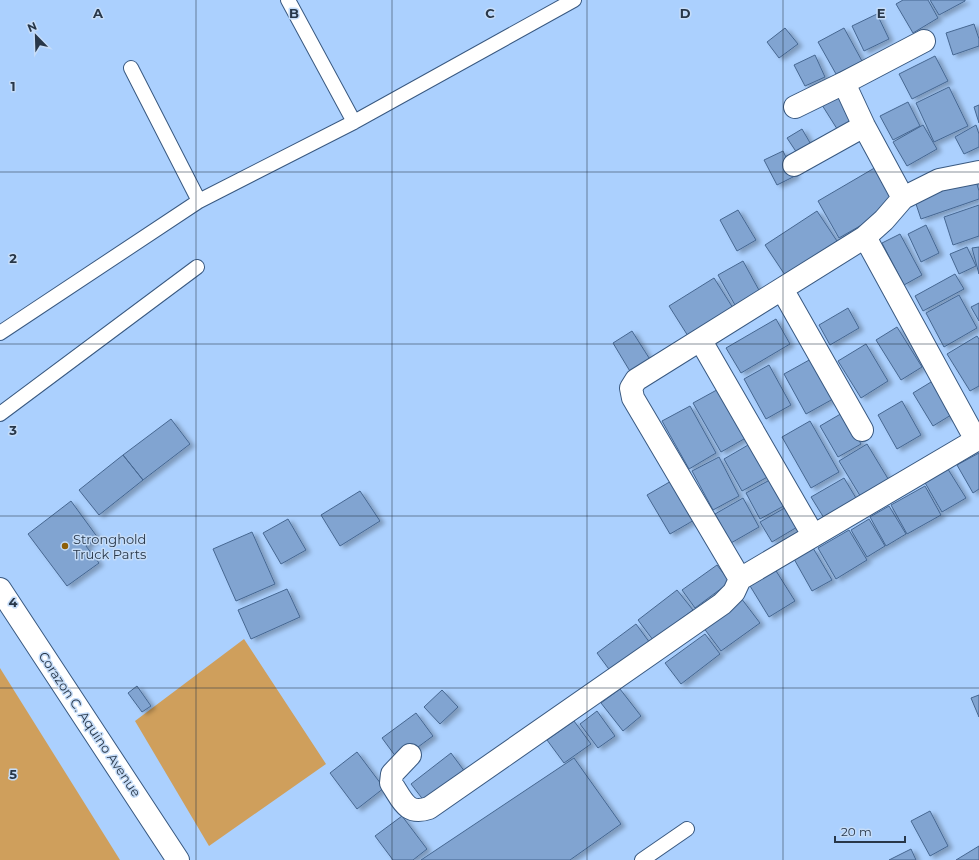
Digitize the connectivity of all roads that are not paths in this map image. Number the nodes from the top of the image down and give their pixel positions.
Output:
1 (288, 0) edge
2 (574, 0) edge
3 (924, 40) dead end
4 (131, 68) dead end
5 (844, 83) junction
6 (794, 107) dead end
7 (354, 122) junction
8 (864, 126) junction
9 (794, 165) dead end
10 (979, 172) edge
11 (903, 198) junction
12 (199, 201) junction
13 (865, 237) junction
14 (197, 267) dead end
15 (782, 289) junction
16 (0, 333) edge
17 (701, 341) junction
18 (0, 414) edge
19 (862, 430) dead end
20 (977, 439) edge
21 (813, 535) junction
22 (740, 579) junction
23 (0, 589) edge
24 (410, 755) dead end
25 (687, 829) dead end
26 (178, 860) edge
27 (642, 860) edge

1 - 7 lane
2 - 7 lane
3 - 5 street
4 - 12 lane
5 - 6 street
5 - 8 street
7 - 12 lane
8 - 9 street
8 - 11 street
10 - 11 street
11 - 13 street
12 - 16 lane
13 - 15 street
13 - 20 street
14 - 18 lane
15 - 17 street
15 - 19 street
17 - 21 street
17 - 22 street
20 - 21 street
21 - 22 street
22 - 24 street
23 - 26 street, Corazon C. Aquino Avenue
25 - 27 lane

